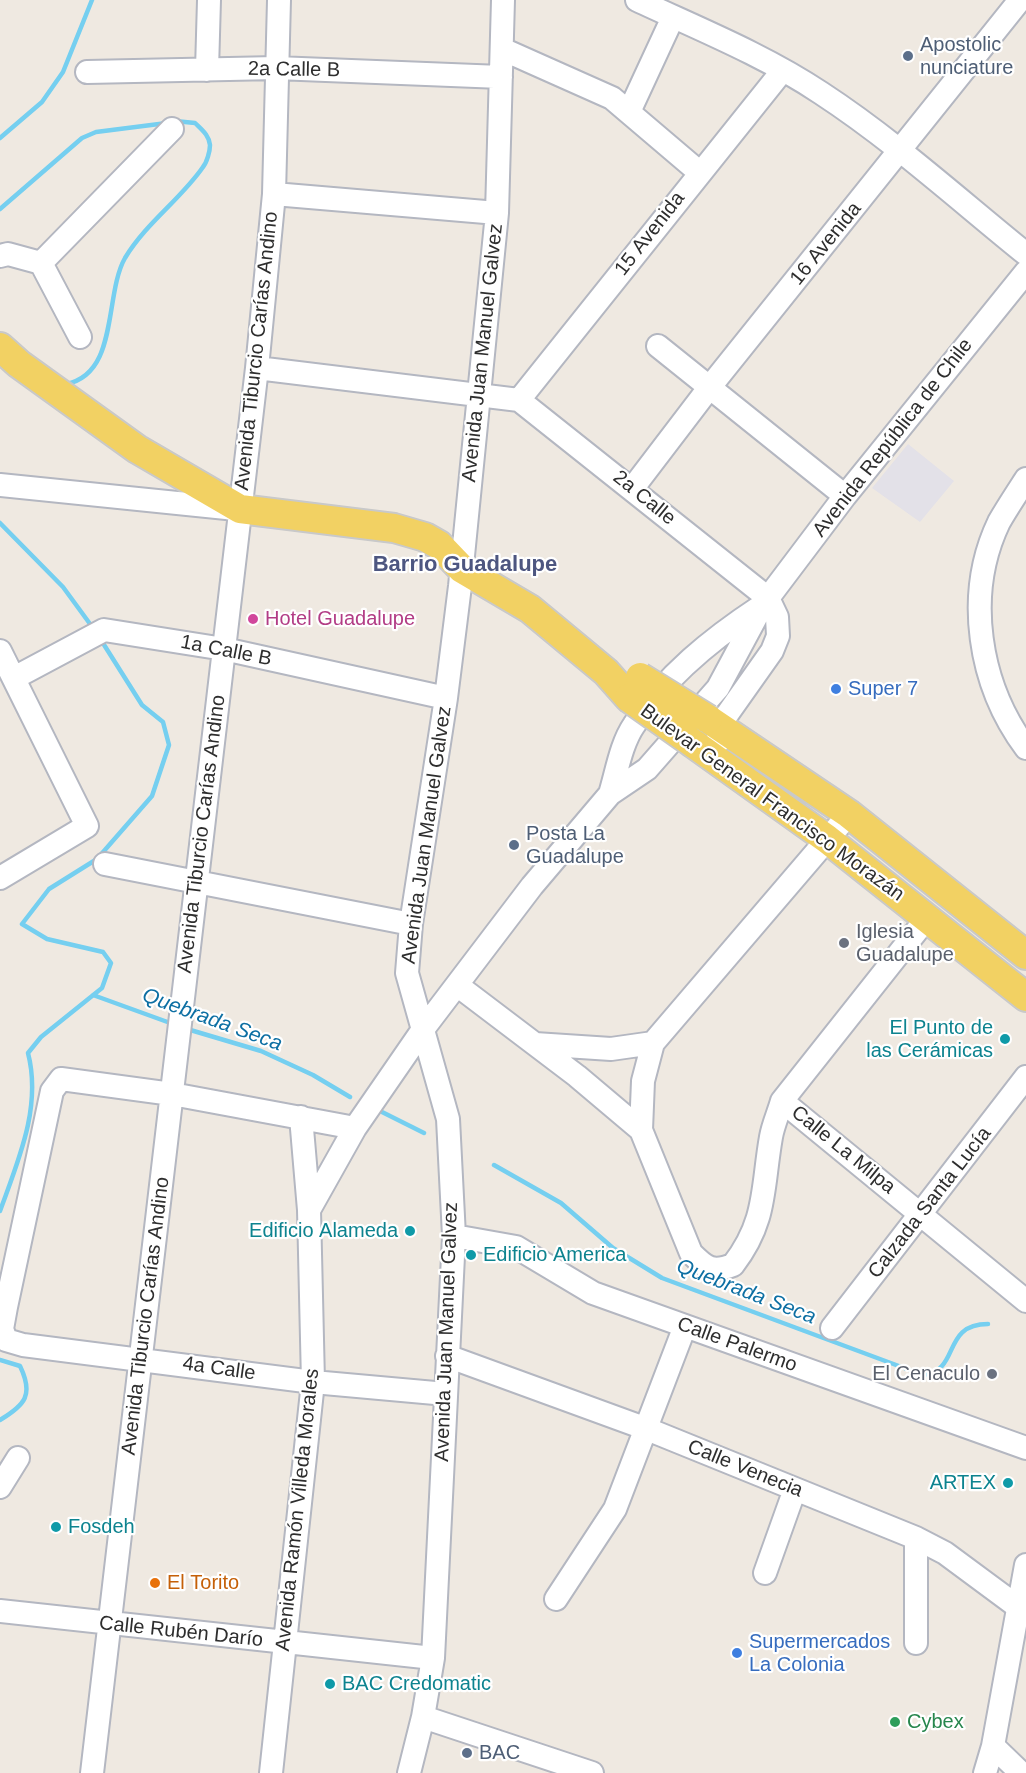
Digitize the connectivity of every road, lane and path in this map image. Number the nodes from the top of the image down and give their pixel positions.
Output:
1 (208, 0) edge
2 (279, 0) edge
3 (503, 0) edge
4 (637, 0) edge
5 (1020, 0) edge
6 (673, 17) junction
7 (502, 49) junction
8 (276, 68) junction
9 (207, 70) junction
10 (783, 70) junction
11 (87, 72) dead end
12 (501, 76) junction
13 (629, 112) junction
14 (172, 129) dead end
15 (900, 152) junction
16 (699, 172) junction
17 (274, 194) junction
18 (497, 213) junction
19 (1026, 254) edge
20 (0, 256) edge
21 (41, 263) junction
22 (1026, 272) edge
23 (80, 337) dead end
24 (658, 346) dead end
25 (10, 356) edge
26 (257, 368) junction
27 (709, 388) junction
28 (479, 394) junction
29 (519, 400) junction
30 (1026, 480) edge
31 (0, 485) edge
32 (632, 489) junction
33 (845, 496) junction
34 (240, 509) junction
35 (462, 569) junction
36 (765, 602) junction
37 (224, 649) junction
38 (0, 651) edge
39 (14, 678) junction
40 (634, 688) junction
41 (446, 699) junction
42 (714, 723) junction
43 (1026, 748) edge
44 (720, 761) junction
45 (610, 794) junction
46 (849, 814) junction
47 (827, 838) junction
48 (105, 864) dead end
49 (2, 871) edge
50 (196, 882) junction
51 (927, 918) junction
52 (411, 924) junction
53 (1026, 955) edge
54 (457, 985) junction
55 (1026, 997) edge
56 (424, 1028) junction
57 (653, 1043) junction
58 (534, 1044) junction
59 (1026, 1077) edge
60 (172, 1094) junction
61 (782, 1101) junction
62 (301, 1117) junction
63 (355, 1128) junction
64 (641, 1130) junction
65 (309, 1210) junction
66 (922, 1214) junction
67 (454, 1236) junction
68 (1026, 1301) edge
69 (685, 1326) junction
70 (832, 1328) dead end
71 (447, 1356) junction
72 (142, 1359) junction
73 (313, 1382) junction
74 (446, 1394) junction
75 (647, 1430) junction
76 (1026, 1448) edge
77 (18, 1458) dead end
78 (0, 1487) edge
79 (795, 1489) junction
80 (916, 1538) junction
81 (1026, 1565) edge
82 (765, 1573) dead end
83 (556, 1599) dead end
84 (1022, 1610) edge
85 (0, 1611) edge
86 (110, 1624) junction
87 (286, 1643) junction
88 (916, 1643) dead end
89 (433, 1658) junction
90 (423, 1717) junction
91 (993, 1746) junction
92 (92, 1773) edge
93 (271, 1773) edge
94 (409, 1773) edge
95 (592, 1773) edge
96 (985, 1773) edge
97 (1021, 1773) edge

1 - 9 street
2 - 8 street, Avenida Tiburcio Carías Andino
3 - 7 street, Avenida Juan Manuel Galvez
4 - 6 street
5 - 15 street, 16 Avenida
6 - 10 street
6 - 13 street
7 - 12 street, Avenida Juan Manuel Galvez
7 - 13 street
8 - 9 street, 2a Calle B
8 - 12 street, 2a Calle B
8 - 17 street, Avenida Tiburcio Carías Andino
9 - 11 street, 2a Calle B
10 - 15 street
10 - 16 street, 15 Avenida
12 - 18 street, Avenida Juan Manuel Galvez
13 - 16 street
14 - 21 street
15 - 19 street
15 - 27 street, 16 Avenida
16 - 29 street, 15 Avenida
17 - 18 street
17 - 26 street, Avenida Tiburcio Carías Andino
18 - 28 street, Avenida Juan Manuel Galvez
20 - 21 street
21 - 23 street
22 - 33 street, Avenida República de Chile
24 - 27 street
25 - 34 main road, Bulevar General Francisco Morazán
26 - 28 street
26 - 34 street, Avenida Tiburcio Carías Andino
27 - 32 street, 16 Avenida
27 - 33 street
28 - 29 street
28 - 35 street, Avenida Juan Manuel Galvez
29 - 32 street, 2a Calle
30 - 43 street
31 - 34 street
32 - 36 street, 2a Calle
33 - 36 street, Avenida República de Chile
34 - 35 main road, Bulevar General Francisco Morazán
34 - 37 street, Avenida Tiburcio Carías Andino
35 - 40 main road, Bulevar General Francisco Morazán
35 - 41 street, Avenida Juan Manuel Galvez
36 - 42 street
36 - 45 street, Avenida República de Chile
36 - 45 street, Avenida República de Chile
37 - 39 street, 1a Calle B
37 - 41 street, 1a Calle B
37 - 50 street, Avenida Tiburcio Carías Andino
38 - 39 street
39 - 49 street
40 - 42 main road, Bulevar General Francisco Morazán, bridge
40 - 44 main road, Bulevar General Francisco Morazán, bridge
41 - 52 street, Avenida Juan Manuel Galvez
42 - 44 street
42 - 46 main road, Bulevar General Francisco Morazán
44 - 47 main road, Bulevar General Francisco Morazán
45 - 54 street, Avenida República de Chile
46 - 47 street
46 - 53 main road, Bulevar General Francisco Morazán
47 - 51 main road, Bulevar General Francisco Morazán
47 - 57 street
48 - 50 street
50 - 52 street
50 - 60 street, Avenida Tiburcio Carías Andino
51 - 55 main road, Bulevar General Francisco Morazán
51 - 61 street
52 - 56 street, Avenida Juan Manuel Galvez
54 - 56 street, Avenida República de Chile
54 - 58 street, Calle La Milpa
56 - 63 street
56 - 67 street, Avenida Juan Manuel Galvez
57 - 58 street
57 - 64 street
58 - 64 street, Calle La Milpa
59 - 66 street, Calzada Santa Lucía
60 - 62 street
60 - 72 street, Avenida Tiburcio Carías Andino
60 - 72 street, 4a Calle
61 - 64 street, Calle La Milpa
61 - 66 street, Calle La Milpa
62 - 63 street
62 - 65 street, Avenida Ramón Villeda Morales
63 - 65 street
65 - 73 street, Avenida Ramón Villeda Morales
66 - 68 street, Calle La Milpa
66 - 70 street, Calzada Santa Lucía
67 - 69 street, Calle Palermo
67 - 71 street, Avenida Juan Manuel Galvez
69 - 75 street
69 - 76 street, Calle Palermo
71 - 74 street, Avenida Juan Manuel Galvez
71 - 75 street, Calle Venecia
72 - 73 street, 4a Calle
72 - 86 street, Avenida Tiburcio Carías Andino
73 - 74 street, 4a Calle
73 - 87 street, Avenida Ramón Villeda Morales
74 - 89 street, Avenida Juan Manuel Galvez
75 - 79 street, Calle Venecia
75 - 83 street
77 - 78 street
79 - 80 street, Calle Venecia
79 - 82 street
80 - 84 street, Calle Venecia
80 - 88 street
81 - 84 street
84 - 91 street
85 - 86 street, Calle Rubén Darío
86 - 87 street, Calle Rubén Darío
86 - 92 street, Avenida Tiburcio Carías Andino
87 - 89 street, Calle Rubén Darío
87 - 93 street, Avenida Ramón Villeda Morales
89 - 90 street, Avenida Juan Manuel Galvez
90 - 94 street, Avenida Juan Manuel Galvez
90 - 95 street
91 - 96 street
91 - 97 street

